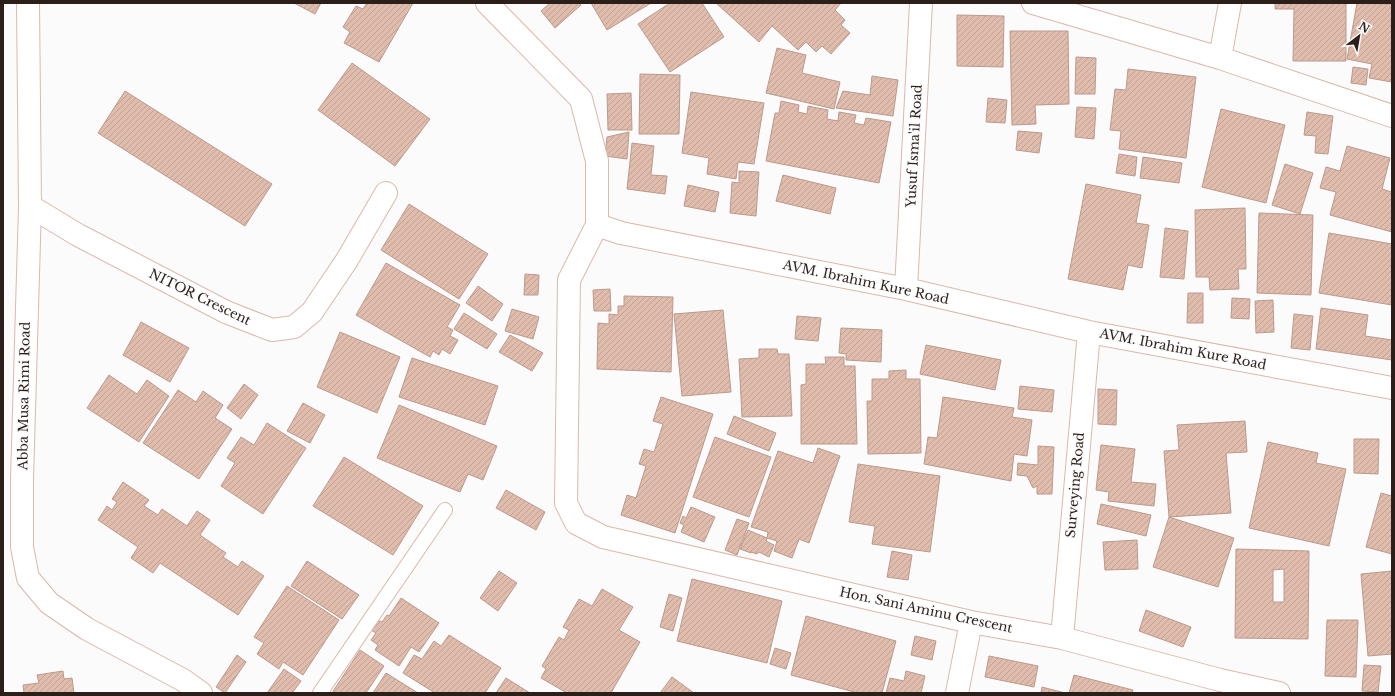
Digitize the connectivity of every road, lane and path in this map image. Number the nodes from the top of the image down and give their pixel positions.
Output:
1 (28, 3) edge
2 (487, 3) edge
3 (921, 3) edge
4 (1033, 3) edge
5 (1230, 3) edge
6 (1220, 58) junction
7 (1392, 116) edge
8 (386, 193) dead end
9 (30, 206) junction
10 (597, 224) junction
11 (906, 289) junction
12 (1089, 332) junction
13 (1392, 388) edge
14 (445, 510) dead end
15 (971, 622) junction
16 (1062, 638) junction
17 (201, 693) edge
18 (320, 693) edge
19 (957, 693) edge
20 (1279, 693) edge

1 - 9 street, Abba Musa Rimi Road
2 - 10 street
3 - 11 street, Yusuf Isma'il Road
4 - 6 street
5 - 6 street
6 - 7 street
8 - 9 street, NITOR Crescent
9 - 17 street, Abba Musa Rimi Road
10 - 11 street, AVM. Ibrahim Kure Road
10 - 15 street, Hon. Sani Aminu Crescent
11 - 12 street, AVM. Ibrahim Kure Road
12 - 13 street, AVM. Ibrahim Kure Road
12 - 16 street, Surveying Road
14 - 18 lane
15 - 16 street, Hon. Sani Aminu Crescent
15 - 19 street
16 - 20 street, Hon. Sani Aminu Crescent

